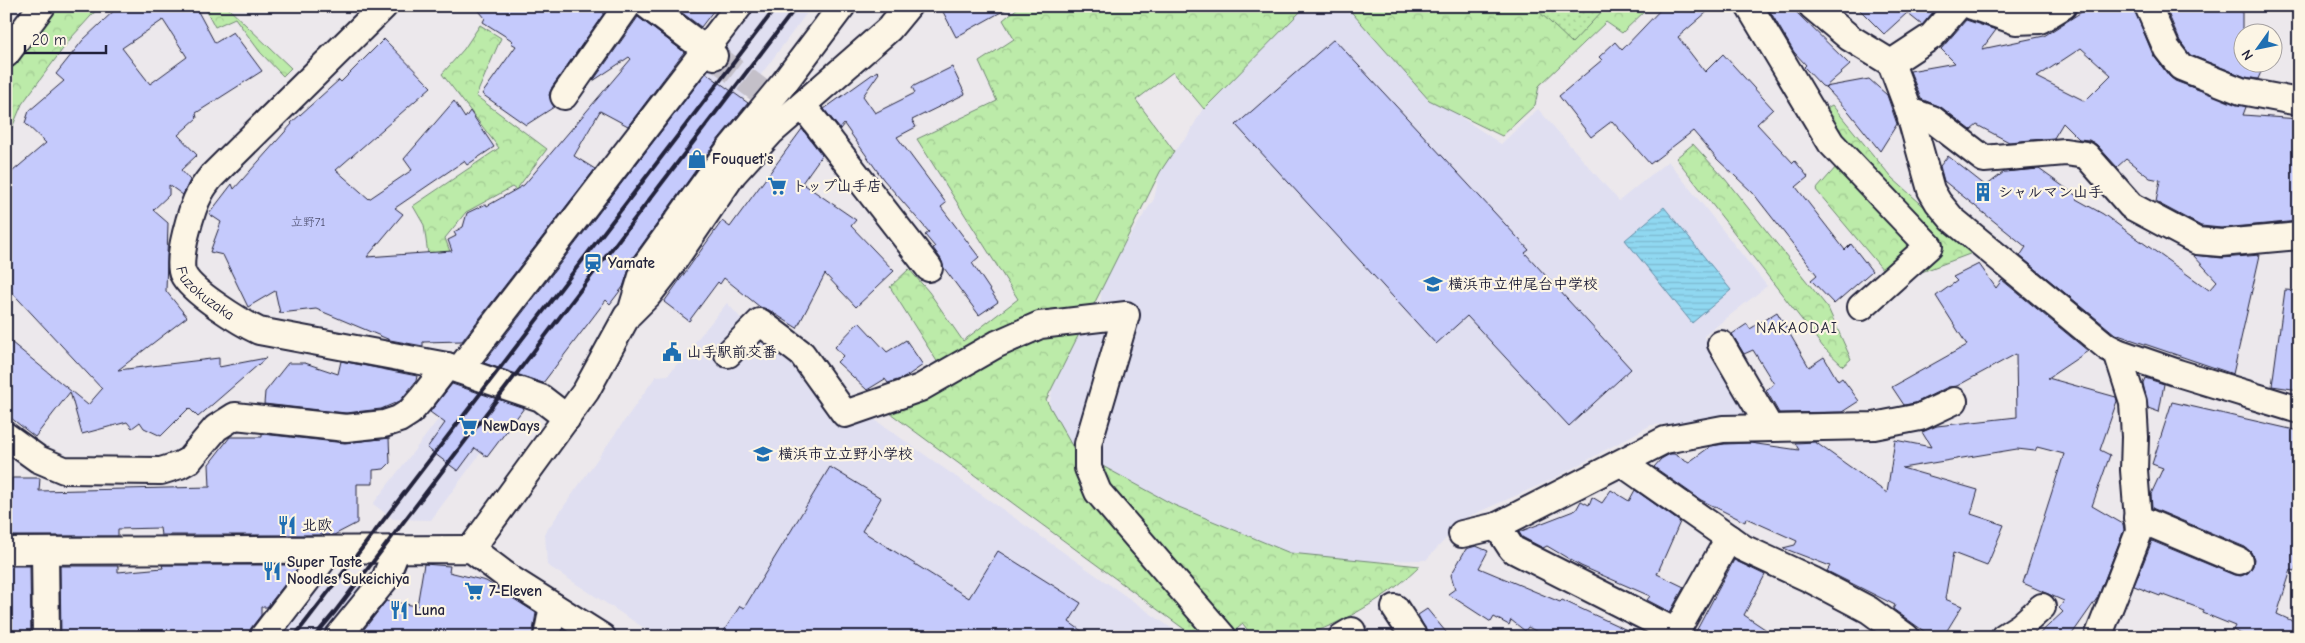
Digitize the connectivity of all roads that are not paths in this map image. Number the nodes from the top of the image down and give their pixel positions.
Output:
1 (42, 6) edge
2 (384, 6) edge
3 (627, 6) edge
4 (648, 6) edge
5 (739, 6) edge
6 (842, 6) edge
7 (908, 6) edge
8 (1749, 6) edge
9 (1812, 6) edge
10 (1958, 6) edge
11 (1972, 6) edge
12 (2063, 6) edge
13 (2148, 6) edge
14 (710, 53) junction
15 (6, 54) edge
16 (1891, 63) junction
17 (564, 96) dead end
18 (2299, 102) edge
19 (802, 106) junction
20 (1909, 111) junction
21 (2299, 236) edge
22 (930, 268) dead end
23 (1860, 307) dead end
24 (633, 309) junction
25 (1721, 344) dead end
26 (2117, 352) junction
27 (728, 354) dead end
28 (453, 368) junction
29 (1954, 402) dead end
30 (2299, 410) edge
31 (567, 418) junction
32 (1770, 428) junction
33 (6, 436) edge
34 (1622, 464) junction
35 (2137, 518) junction
36 (1497, 526) junction
37 (1462, 534) dead end
38 (1729, 538) junction
39 (397, 549) junction
40 (471, 549) junction
41 (330, 550) junction
42 (6, 551) edge
43 (45, 551) junction
44 (2239, 561) dead end
45 (553, 606) junction
46 (2042, 607) dead end
47 (1395, 608) dead end
48 (46, 637) edge
49 (263, 637) edge
50 (338, 637) edge
51 (547, 637) edge
52 (602, 637) edge
53 (1223, 637) edge
54 (1414, 637) edge
55 (1906, 637) edge
56 (2004, 637) edge
57 (2098, 637) edge

1 - 15 street
2 - 28 street, Fuzokuzaka
3 - 17 street
4 - 14 street
5 - 14 street
6 - 24 street
7 - 19 street
8 - 23 street
9 - 16 street
10 - 16 street
11 - 12 street
13 - 18 street
14 - 28 street
16 - 20 street
19 - 22 street
19 - 24 street
20 - 21 street
20 - 26 street
24 - 31 street
25 - 32 street
26 - 30 street
26 - 35 street
27 - 53 street
28 - 31 street
28 - 33 street
29 - 32 street
31 - 40 street
32 - 34 street
34 - 36 street
34 - 38 street
35 - 44 street
35 - 57 street
36 - 37 street
36 - 38 street
38 - 55 street
39 - 40 street
39 - 41 street
39 - 50 street
40 - 45 street
41 - 43 street
41 - 49 street
42 - 43 street
43 - 48 street
45 - 51 street
45 - 52 street
46 - 56 street
47 - 54 street

